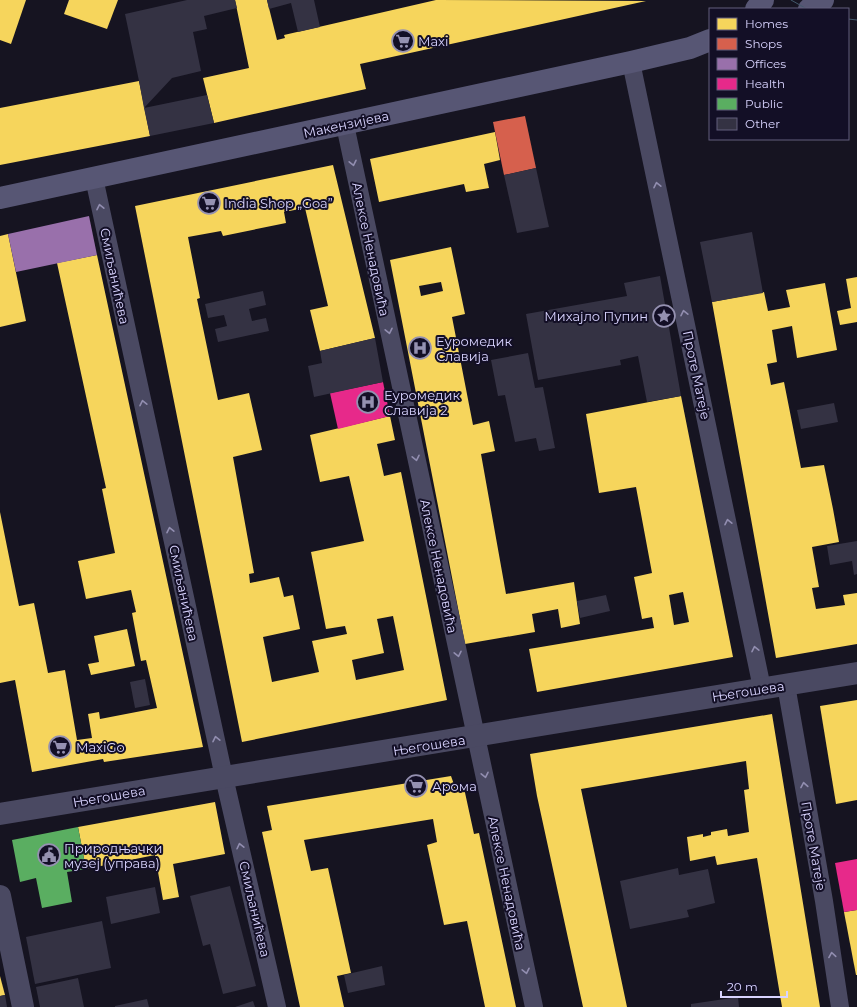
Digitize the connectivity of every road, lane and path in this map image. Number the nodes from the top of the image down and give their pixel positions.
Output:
1 (763, 0) edge
2 (823, 0) edge
3 (757, 8) edge
4 (810, 8) edge
5 (704, 44) edge
6 (631, 62) junction
7 (345, 125) junction
8 (94, 178) junction
9 (0, 198) edge
10 (857, 673) edge
11 (786, 684) junction
12 (762, 688) junction
13 (476, 737) junction
14 (224, 777) junction
15 (0, 814) edge
16 (0, 896) edge
17 (23, 1007) edge
18 (277, 1007) edge
19 (534, 1007) edge
20 (840, 1007) edge

1 - 3 main road
2 - 4 main road
5 - 6 main road, Макензијева
6 - 7 main road, Макензијева
12 -> 6 street, Проте Матеје
7 - 8 main road, Макензијева
7 -> 13 street, Алексе Ненадовића
8 - 9 main road, Макензијева
14 -> 8 street, Смиљанићева
10 - 11 street, Његошева
11 - 12 street, Његошева
20 -> 11 street, Проте Матеје
12 - 13 street, Његошева
13 - 14 street, Његошева
13 -> 19 street, Алексе Ненадовића
14 - 15 street, Његошева
18 -> 14 street, Смиљанићева
16 - 17 street

